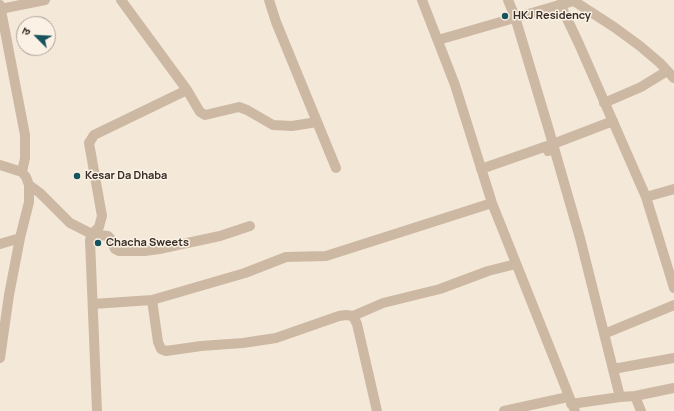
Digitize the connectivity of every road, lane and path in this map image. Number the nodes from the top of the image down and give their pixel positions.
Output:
1 (45, 0) edge
2 (121, 0) edge
3 (269, 0) edge
4 (422, 0) edge
5 (508, 0) edge
6 (575, 1) edge
7 (560, 4) junction
8 (0, 8) edge
9 (515, 17) junction
10 (438, 40) junction
11 (671, 74) edge
12 (187, 90) junction
13 (604, 103) junction
14 (613, 121) junction
15 (317, 122) junction
16 (554, 146) junction
17 (0, 165) edge
18 (336, 168) dead end
19 (481, 169) junction
20 (22, 172) junction
21 (29, 185) junction
22 (674, 189) edge
23 (646, 198) junction
24 (492, 203) junction
25 (250, 226) dead end
26 (92, 234) junction
27 (20, 238) junction
28 (0, 244) edge
29 (516, 264) junction
30 (674, 288) edge
31 (5, 297) edge
32 (152, 300) junction
33 (93, 304) junction
34 (674, 305) edge
35 (353, 316) junction
36 (604, 334) junction
37 (0, 358) edge
38 (674, 358) edge
39 (613, 370) junction
40 (674, 388) edge
41 (635, 396) junction
42 (620, 397) junction
43 (571, 404) edge
44 (97, 411) edge
45 (377, 411) edge
46 (504, 411) edge
47 (641, 411) edge

1 - 8 street
2 - 12 street
3 - 15 street
4 - 10 street
5 - 9 street
6 - 7 street
6 - 11 street
7 - 9 street
7 - 13 street
8 - 20 street
9 - 10 street
9 - 16 street
10 - 19 street
11 - 13 street
12 - 15 street
12 - 26 street
13 - 14 street
14 - 16 street
14 - 23 street
15 - 18 street
16 - 19 street
16 - 36 street
17 - 20 street
19 - 24 street
20 - 21 street
21 - 26 street
21 - 27 street
22 - 23 street
23 - 30 street
24 - 29 street
24 - 32 street
25 - 26 street
26 - 33 street
27 - 28 street
27 - 31 street
29 - 35 street
29 - 43 street
31 - 37 street
32 - 33 street
32 - 35 street
33 - 44 street
34 - 36 street
35 - 45 street
36 - 39 street
38 - 39 street
39 - 42 street
40 - 41 street
41 - 42 street
41 - 47 street
42 - 43 street
43 - 46 street

